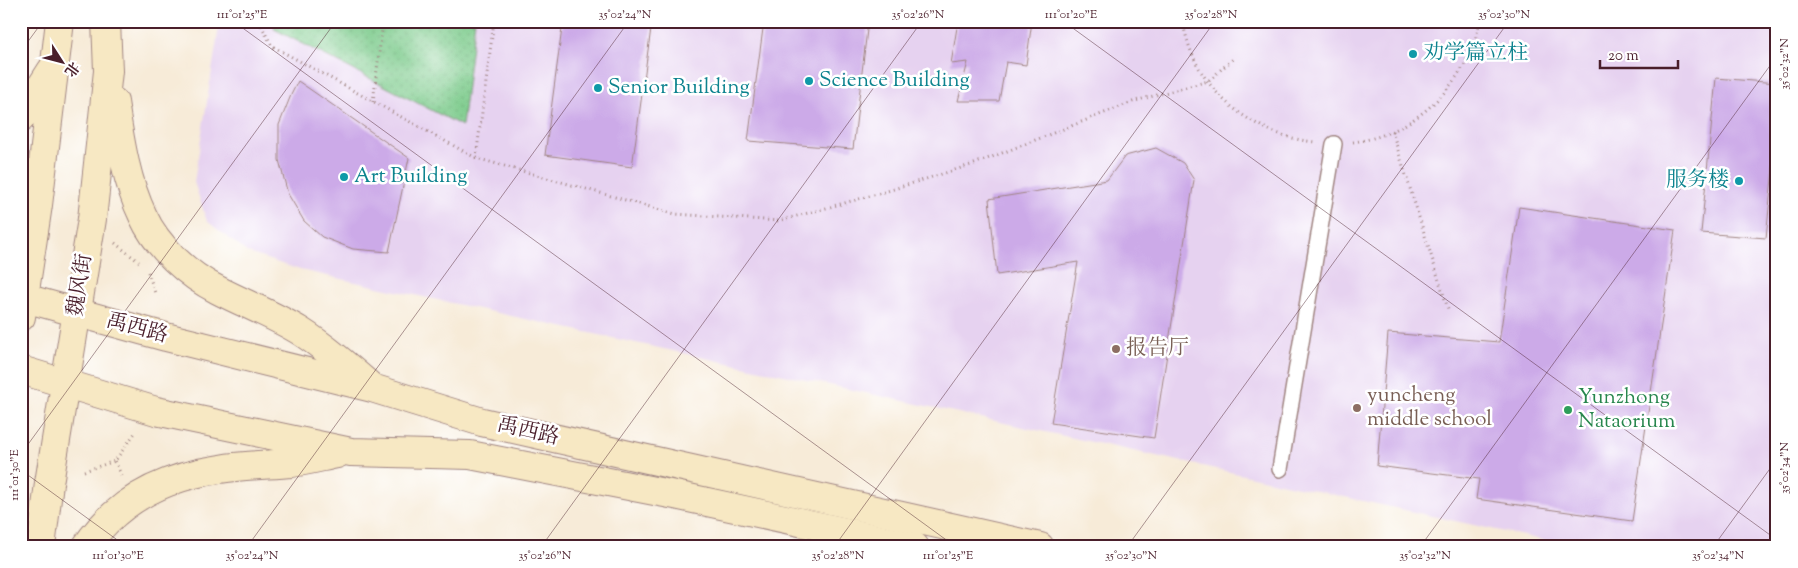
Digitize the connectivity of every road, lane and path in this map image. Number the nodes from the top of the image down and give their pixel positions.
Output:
1 (60, 21) edge
2 (106, 21) edge
3 (259, 21) edge
4 (383, 21) edge
5 (494, 21) edge
6 (1182, 21) edge
7 (1526, 21) edge
8 (1480, 22) edge
9 (1234, 58) dead end
10 (55, 64) junction
11 (108, 71) junction
12 (1208, 81) junction
13 (373, 102) junction
14 (21, 118) edge
15 (1392, 131) junction
16 (1334, 144) junction
17 (476, 158) junction
18 (110, 238) dead end
19 (140, 263) dead end
20 (147, 269) dead end
21 (155, 293) dead end
22 (22, 304) edge
23 (77, 312) junction
24 (1449, 312) dead end
25 (21, 370) edge
26 (65, 384) junction
27 (372, 388) junction
28 (136, 432) dead end
29 (351, 452) junction
30 (1280, 469) dead end
31 (84, 471) dead end
32 (41, 547) edge
33 (86, 547) edge
34 (915, 547) edge
35 (1040, 547) edge

1 - 10 main road
2 - 11 main road, 魏风街
3 - 13 path
4 - 13 path
5 - 17 path
6 - 12 path
7 - 8 path
8 - 15 path
9 - 12 path
10 - 14 main road
10 - 22 main road
11 - 23 main road, 魏风街
11 - 27 main road
12 - 16 path
12 - 17 path
13 - 17 path
15 - 16 path
15 - 24 path
16 - 30 lane
18 - 19 path
20 - 21 path
22 - 23 main road, 禹西路
23 - 26 main road, 魏风街
23 - 27 main road, 禹西路
25 - 26 main road, 禹西路
26 - 29 main road, 禹西路
26 - 32 main road, 魏风街
27 - 35 main road, 禹西路
28 - 31 path
29 - 33 main road
29 - 34 main road, 禹西路

